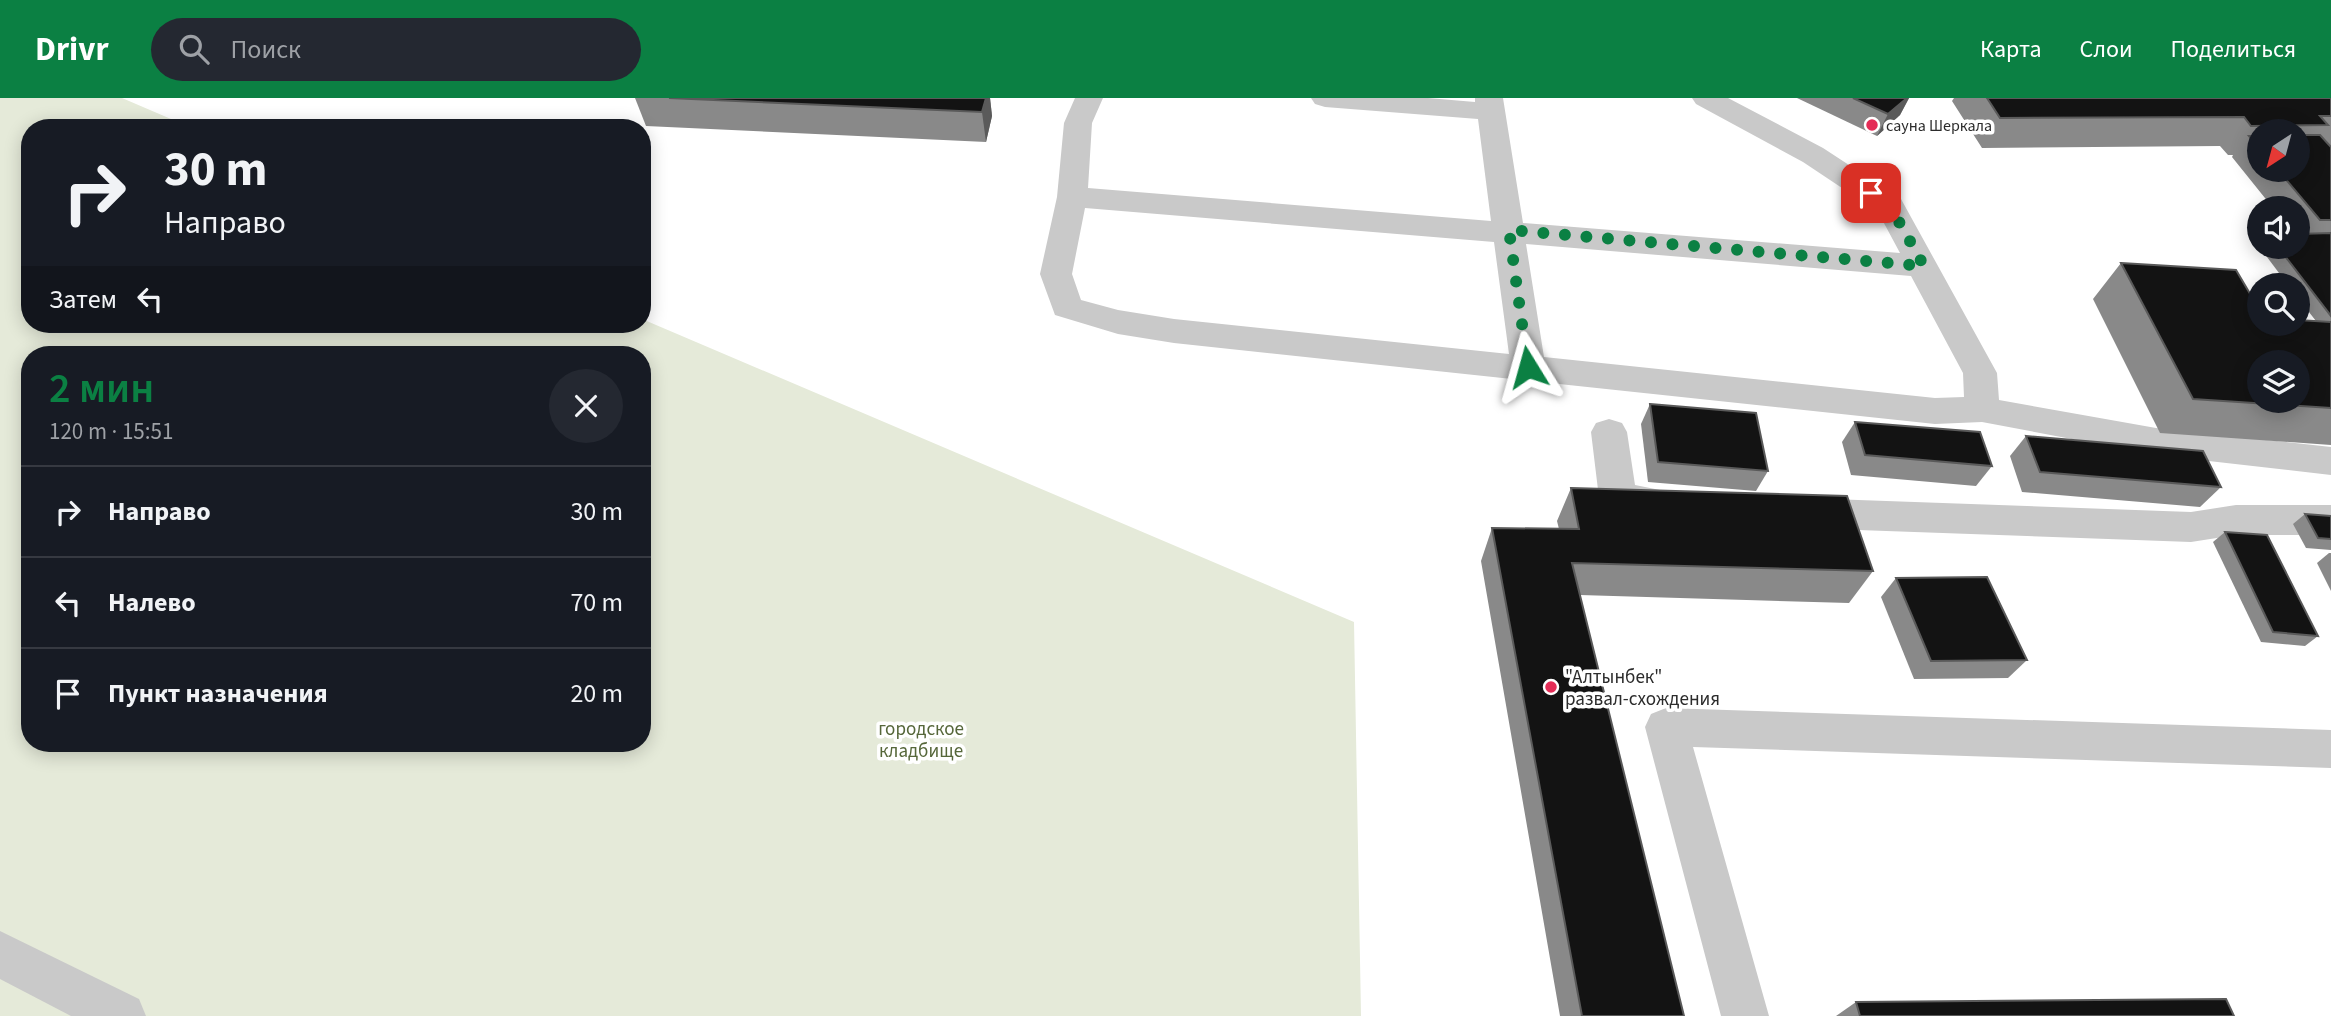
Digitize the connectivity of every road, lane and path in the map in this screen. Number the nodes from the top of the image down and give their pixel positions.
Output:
1 (1089, 98) edge
2 (1325, 98) edge
3 (1706, 98) edge
4 (1490, 105) edge
5 (1072, 197) junction
6 (1509, 230) junction
7 (1924, 266) junction
8 (1528, 367) junction
9 (1982, 409) junction
10 (1609, 432) dead end
11 (2331, 461) edge
12 (1697, 506) edge
13 (1765, 512) edge
14 (2331, 520) edge
15 (2331, 749) edge
16 (0, 954) edge
17 (121, 1016) edge
18 (1745, 1016) edge

1 - 5 lane
2 - 4 lane
3 - 7 lane
4 - 6 lane
5 - 6 lane
5 - 8 lane
6 - 7 lane
6 - 8 lane
7 - 9 lane
8 - 9 lane
9 - 11 lane
10 - 12 lane
13 - 14 lane
15 - 18 lane
16 - 17 lane

